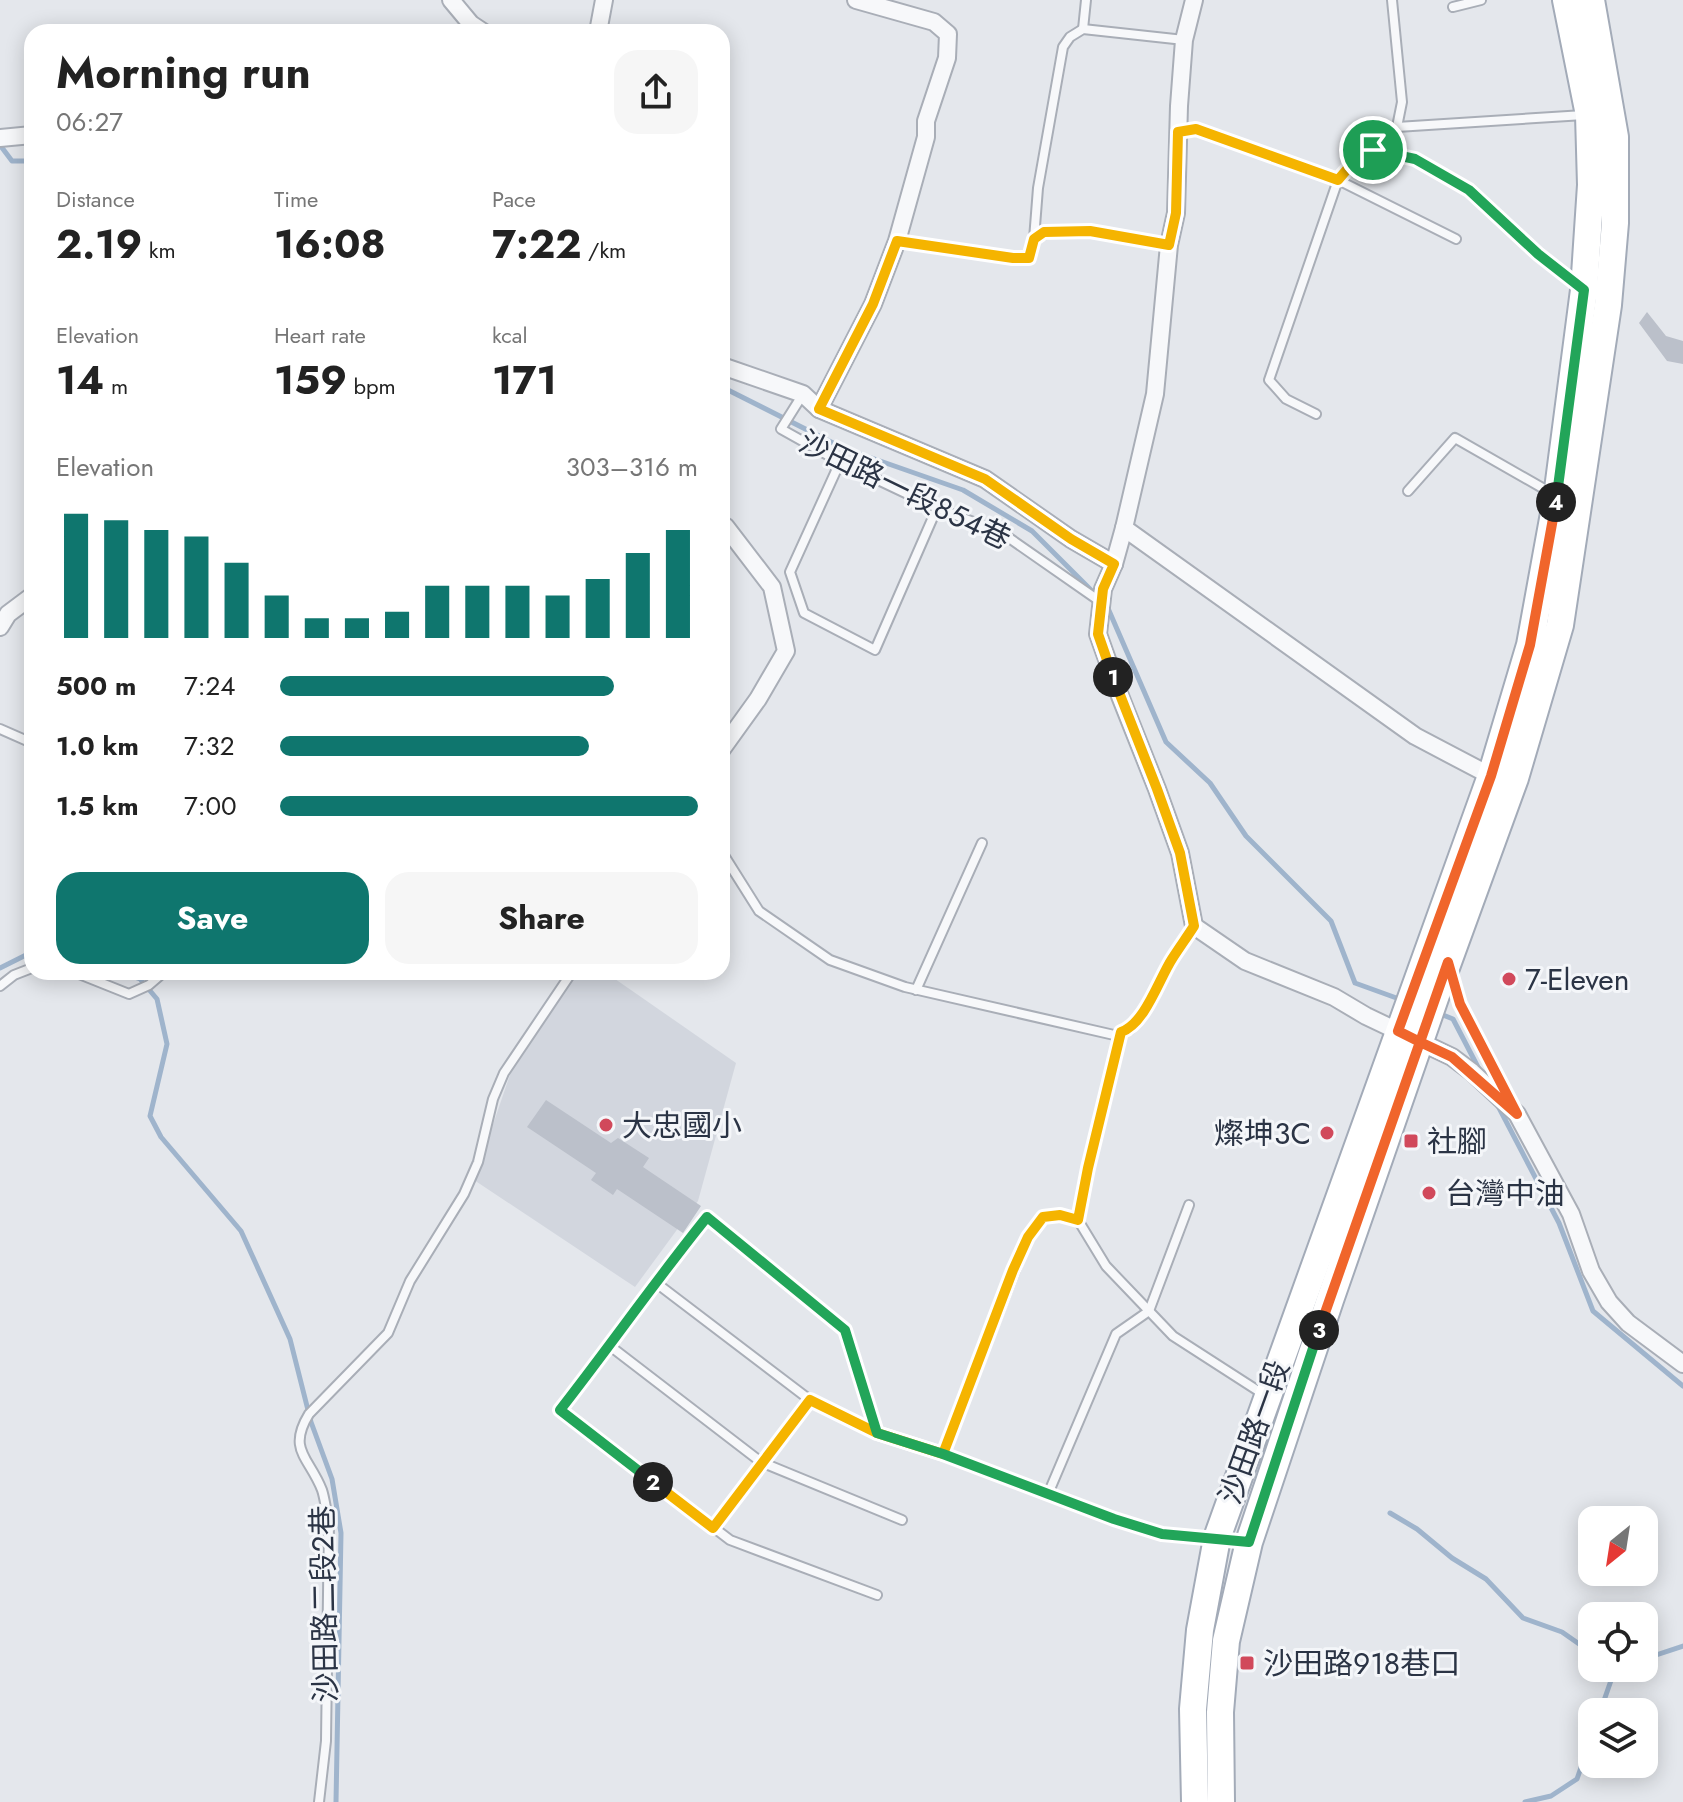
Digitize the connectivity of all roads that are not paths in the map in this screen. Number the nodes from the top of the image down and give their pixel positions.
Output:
1 (451, 0) edge
2 (604, 0) edge
3 (856, 0) edge
4 (1086, 0) edge
5 (1194, 0) edge
6 (1392, 0) edge
7 (1481, 0) edge
8 (1566, 0) edge
9 (1591, 0) edge
10 (1453, 7) dead end
11 (471, 24) edge
12 (600, 24) edge
13 (1083, 29) junction
14 (1184, 40) junction
15 (1589, 115) junction
16 (1397, 127) junction
17 (1178, 132) junction
18 (24, 136) edge
19 (0, 138) edge
20 (1373, 150) junction
21 (1338, 180) junction
22 (1034, 239) junction
23 (1456, 239) dead end
24 (897, 241) junction
25 (1169, 245) junction
26 (1584, 290) junction
27 (1608, 305) junction
28 (730, 369) edge
29 (803, 394) junction
30 (819, 409) junction
31 (1316, 414) dead end
32 (840, 462) junction
33 (1408, 491) dead end
34 (1557, 497) junction
35 (937, 508) junction
36 (1124, 528) junction
37 (730, 536) edge
38 (1114, 564) junction
39 (24, 602) edge
40 (1102, 603) junction
41 (0, 627) edge
42 (0, 729) edge
43 (730, 738) edge
44 (24, 740) edge
45 (1491, 776) junction
46 (982, 843) dead end
47 (730, 865) edge
48 (1194, 926) junction
49 (1448, 962) junction
50 (24, 971) edge
51 (94, 980) edge
52 (155, 980) edge
53 (567, 980) edge
54 (0, 986) edge
55 (1426, 989) junction
56 (916, 990) junction
57 (1121, 1032) junction
58 (1409, 1036) junction
59 (1517, 1114) junction
60 (1189, 1205) dead end
61 (1078, 1220) junction
62 (655, 1282) junction
63 (1149, 1311) junction
64 (610, 1346) junction
65 (1683, 1364) edge
66 (1267, 1396) junction
67 (810, 1400) junction
68 (877, 1433) junction
69 (943, 1454) junction
70 (761, 1462) junction
71 (1048, 1494) junction
72 (902, 1520) dead end
73 (713, 1528) junction
74 (1217, 1538) junction
75 (1249, 1542) junction
76 (877, 1595) dead end
77 (319, 1802) edge
78 (1195, 1802) edge
79 (1221, 1802) edge

1 - 11 street
2 - 12 street
3 - 24 street
4 - 13 lane
5 - 14 street
6 - 16 lane
7 - 10 lane
8 - 15 main road
9 - 27 main road
13 - 14 lane
13 - 22 lane
14 - 17 street
15 - 16 lane
15 - 26 main road
16 - 20 lane
17 - 21 lane
17 - 25 street
18 - 19 street
20 - 21 lane
20 - 26 lane
21 - 23 lane
21 - 31 lane
22 - 24 lane
22 - 25 lane
24 - 30 street
25 - 36 street
26 - 27 lane
26 - 34 main road
27 - 49 main road
28 - 29 street, 沙田路一段854巷
29 - 30 street, 沙田路一段854巷
29 - 32 lane, 沙田路一段854巷
30 - 38 street, 沙田路一段854巷
32 - 35 lane, 沙田路一段854巷
32 - 35 lane
33 - 34 lane
34 - 45 main road
35 - 40 lane, 沙田路一段854巷
36 - 38 street
36 - 45 street
37 - 43 street
38 - 40 street
39 - 41 street
40 - 48 street
42 - 44 lane
45 - 55 main road
46 - 56 lane
47 - 56 lane
48 - 57 lane
48 - 58 street
49 - 55 main road
49 - 59 lane
50 - 54 lane
51 - 52 lane
53 - 77 lane, 沙田路二段2巷
55 - 58 main road
56 - 57 lane
57 - 61 lane
58 - 59 street
58 - 66 main road, 沙田路一段
58 - 75 main road, 沙田路一段
59 - 65 street
60 - 63 lane
61 - 63 lane
61 - 69 lane
62 - 64 lane
62 - 67 lane
62 - 68 lane
63 - 66 lane
63 - 71 lane
64 - 70 lane
64 - 73 lane
66 - 74 main road, 沙田路一段
67 - 68 lane
67 - 70 lane
68 - 69 lane
69 - 71 lane
70 - 72 lane
70 - 73 lane
71 - 74 lane
73 - 76 lane
74 - 75 lane
74 - 78 main road, 沙田路一段
75 - 79 main road, 沙田路一段

